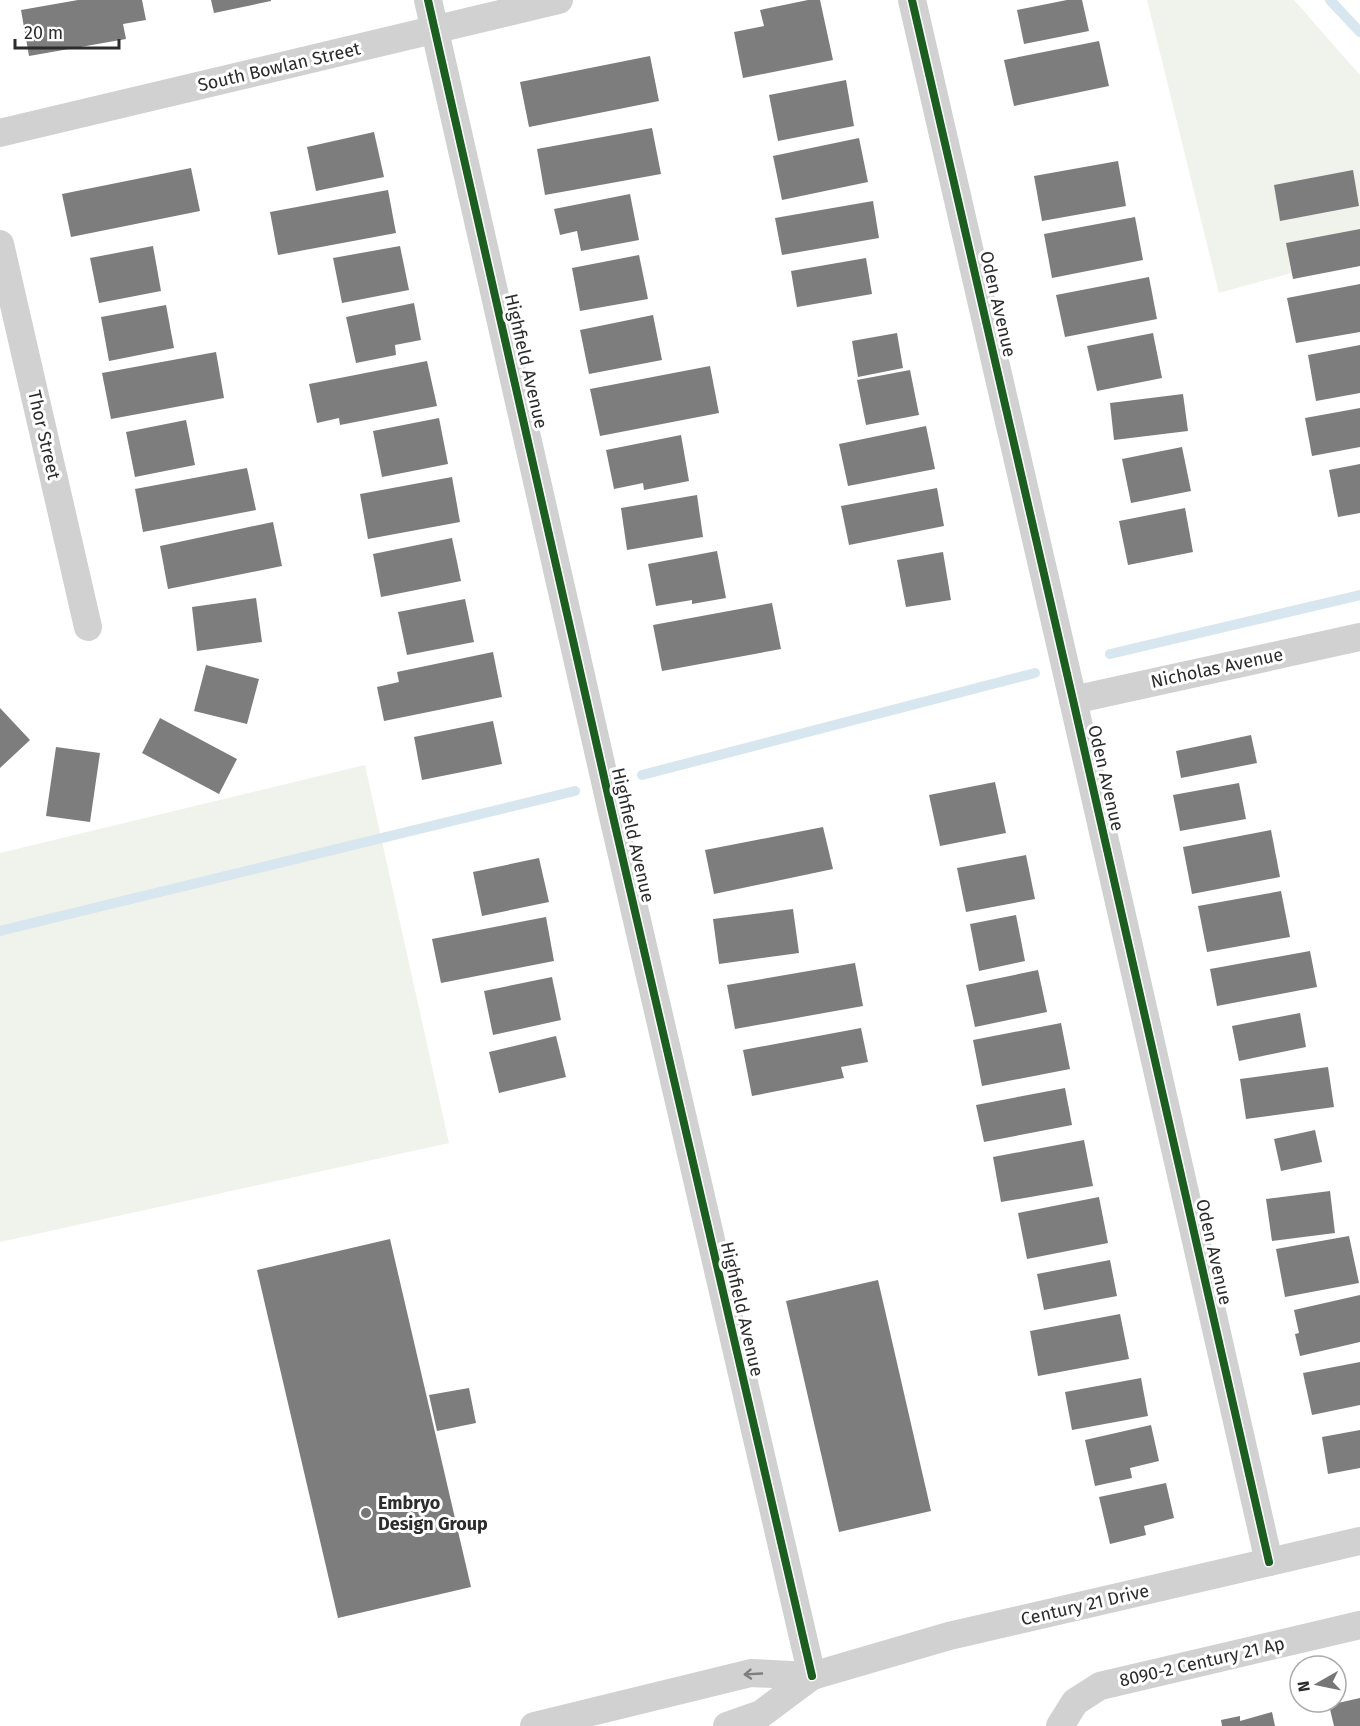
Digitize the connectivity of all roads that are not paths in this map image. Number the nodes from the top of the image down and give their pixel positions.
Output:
1 (429, 0) edge
2 (559, 0) edge
3 (912, 0) edge
4 (435, 30) junction
5 (0, 133) edge
6 (0, 244) edge
7 (88, 627) dead end
8 (1360, 637) edge
9 (1074, 700) junction
10 (1360, 1541) edge
11 (1269, 1562) junction
12 (1360, 1625) edge
13 (812, 1676) junction
14 (534, 1726) edge
15 (728, 1726) edge
16 (1060, 1726) edge

1 - 4 street, Highfield Avenue
2 - 4 street, South Bowlan Street
3 - 9 street, Oden Avenue
4 - 5 street, South Bowlan Street
4 - 13 street, Highfield Avenue
6 - 7 street, Thor Street
8 - 9 street, Nicholas Avenue
9 - 11 street, Oden Avenue
10 - 11 street, Century 21 Drive
11 - 13 street, Century 21 Drive
12 - 16 street, 8090-2 Century 21 Ap
13 -> 14 street, Century 21 Drive
13 - 15 street, Century 21 Drive

